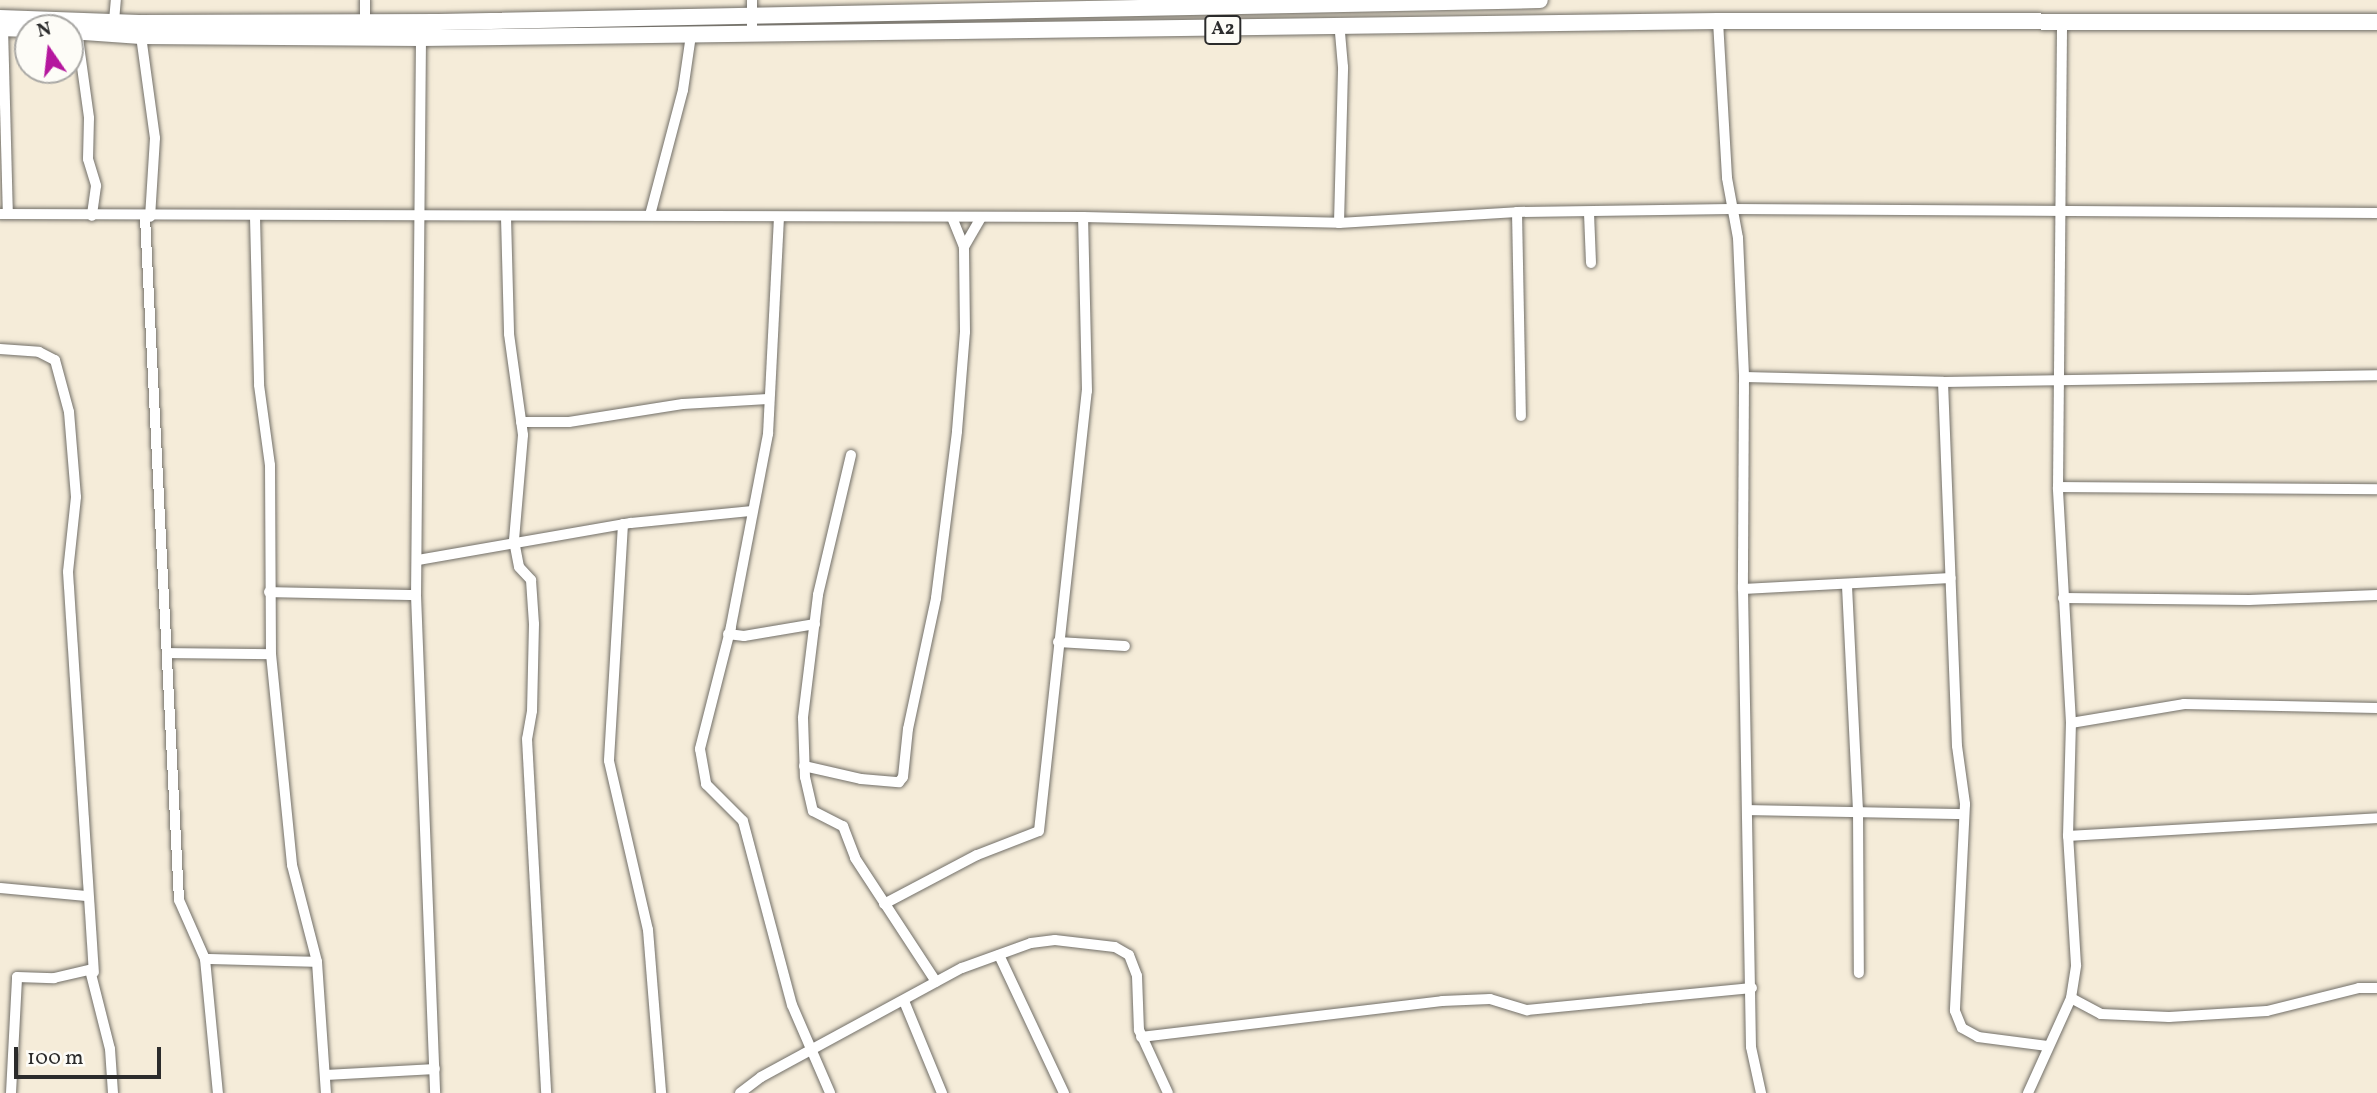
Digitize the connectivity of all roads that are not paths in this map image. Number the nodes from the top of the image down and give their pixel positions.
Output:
1 (116, 0) edge
2 (365, 0) edge
3 (752, 0) edge
4 (1540, 0) edge
5 (1303, 2) edge
6 (1113, 5) edge
7 (114, 21) junction
8 (1718, 21) junction
9 (2377, 22) edge
10 (365, 23) junction
11 (2062, 23) junction
12 (1, 25) edge
13 (751, 26) junction
14 (1339, 29) junction
15 (84, 32) edge
16 (691, 35) junction
17 (141, 36) junction
18 (421, 38) junction
19 (83, 84) edge
20 (1731, 209) junction
21 (1517, 212) junction
22 (2064, 212) junction
23 (1589, 213) junction
24 (2377, 213) edge
25 (4, 214) edge
26 (650, 215) junction
27 (92, 216) junction
28 (1083, 216) junction
29 (147, 217) junction
30 (255, 217) junction
31 (416, 217) junction
32 (506, 217) junction
33 (779, 217) junction
34 (952, 217) junction
35 (981, 217) junction
36 (1339, 223) junction
37 (964, 247) junction
38 (1591, 263) dead end
39 (0, 349) edge
40 (2377, 375) edge
41 (1744, 377) junction
42 (2057, 380) junction
43 (1943, 382) junction
44 (768, 399) junction
45 (1521, 416) dead end
46 (521, 422) junction
47 (851, 455) dead end
48 (2058, 487) junction
49 (2377, 489) edge
50 (752, 511) junction
51 (622, 524) junction
52 (514, 541) junction
53 (418, 560) junction
54 (1951, 578) junction
55 (1847, 586) junction
56 (1743, 589) junction
57 (269, 592) junction
58 (416, 595) junction
59 (2377, 595) edge
60 (2063, 598) junction
61 (815, 624) junction
62 (728, 634) junction
63 (1058, 642) junction
64 (1125, 646) dead end
65 (167, 653) junction
66 (271, 654) junction
67 (2377, 708) edge
68 (2071, 723) junction
69 (804, 766) junction
70 (1858, 809) junction
71 (1749, 810) junction
72 (1964, 814) junction
73 (2377, 818) edge
74 (2068, 836) junction
75 (0, 888) edge
76 (87, 896) junction
77 (884, 904) junction
78 (999, 955) junction
79 (205, 959) junction
80 (317, 962) junction
81 (94, 972) junction
82 (1859, 972) dead end
83 (936, 982) junction
84 (1752, 988) junction
85 (2377, 988) edge
86 (2071, 998) junction
87 (904, 1001) junction
88 (1142, 1037) junction
89 (2046, 1046) junction
90 (813, 1050) junction
91 (435, 1069) junction
92 (326, 1075) junction
93 (11, 1093) edge
94 (113, 1093) edge
95 (218, 1093) edge
96 (326, 1093) edge
97 (435, 1093) edge
98 (546, 1093) edge
99 (661, 1093) edge
100 (740, 1093) edge
101 (830, 1093) edge
102 (942, 1093) edge
103 (1064, 1093) edge
104 (1168, 1093) edge
105 (1761, 1093) edge
106 (2028, 1093) edge

1 - 7 street
2 - 10 street
3 - 13 street
4 - 5 highway, A2
5 - 6 highway, A2
6 - 13 highway, A2
7 - 10 highway, A2
7 - 12 highway, A2
8 - 11 highway, A2
8 - 14 highway, A2
8 - 20 street
9 - 11 highway, A2
10 - 13 highway, A2
11 - 22 street
12 - 25 street
13 - 14 highway, A2
13 - 16 highway, A2
14 - 36 street
15 - 17 highway, A2
16 - 18 highway, A2
16 - 26 street
17 - 18 highway, A2
17 - 29 street
18 - 31 street
19 - 27 street
20 - 22 street
20 - 23 street
20 - 41 street
21 - 23 street
21 - 36 street
21 - 45 street
22 - 24 street
22 - 42 street
23 - 38 street
25 - 27 street
26 - 32 street
26 - 33 street
27 - 29 street
28 - 35 street
28 - 36 street
28 - 63 street
29 - 30 street
29 - 65 street
30 - 31 street
30 - 57 street
31 - 32 street
31 - 53 street
32 - 46 street
33 - 34 street
33 - 44 street
34 - 35 street
34 - 37 street
35 - 37 street
37 - 69 street
39 - 76 street
40 - 42 street
41 - 43 street
41 - 56 street
42 - 43 street
42 - 48 street
43 - 54 street
44 - 46 street
44 - 50 street
46 - 52 street
47 - 61 street
48 - 49 street
48 - 60 street
50 - 51 street
50 - 62 street
51 - 52 street
51 - 99 street
52 - 53 street
52 - 98 street
53 - 58 street
54 - 55 street
54 - 72 street
55 - 56 street
55 - 70 street
56 - 71 street
57 - 58 street
57 - 66 street
58 - 91 street
59 - 60 street
60 - 68 street
61 - 62 street
61 - 69 street
62 - 90 street
63 - 64 street
63 - 77 street
65 - 66 street
65 - 79 street
66 - 80 street
67 - 68 street
68 - 74 street
69 - 77 street
70 - 71 street
70 - 72 street
70 - 82 street
71 - 84 street
72 - 89 street
73 - 74 street
74 - 86 street
75 - 76 street
76 - 81 street
77 - 83 street
78 - 83 street
78 - 88 street
78 - 103 street
79 - 80 street
79 - 95 street
80 - 92 street
81 - 93 street
81 - 94 street
83 - 87 street
84 - 88 street
84 - 105 street
85 - 86 street
86 - 89 street
87 - 90 street
87 - 102 street
88 - 104 street
89 - 106 street
90 - 100 street
90 - 101 street
91 - 92 street
91 - 97 street
92 - 96 street

